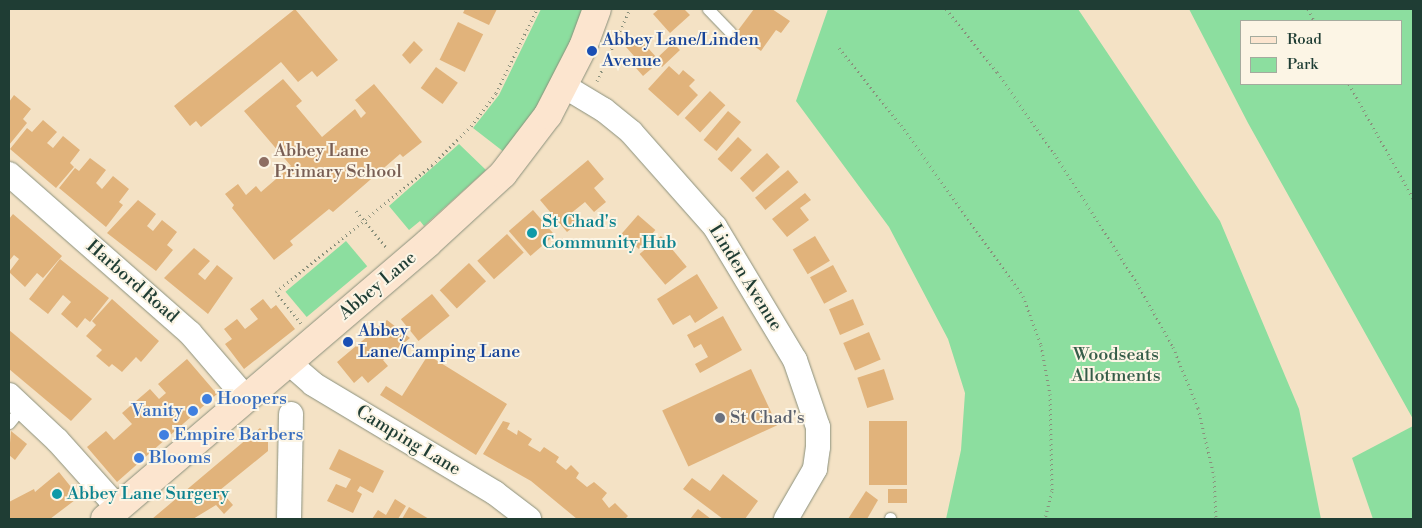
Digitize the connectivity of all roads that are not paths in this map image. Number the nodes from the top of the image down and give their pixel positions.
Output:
1 (597, 9) edge
2 (708, 9) edge
3 (730, 32) dead end
4 (564, 86) junction
5 (9, 174) edge
6 (288, 362) junction
7 (246, 398) junction
8 (13, 409) edge
9 (291, 414) dead end
10 (111, 514) edge
11 (289, 519) edge
12 (529, 519) edge
13 (786, 519) edge

1 - 4 main road, Abbey Lane
2 - 3 lane
4 - 6 main road, Abbey Lane
4 - 13 street, Linden Avenue
5 - 7 street, Harbord Road
6 - 7 main road, Abbey Lane
6 - 12 street, Camping Lane
7 - 10 main road, Abbey Lane
8 - 10 street
9 - 11 street

